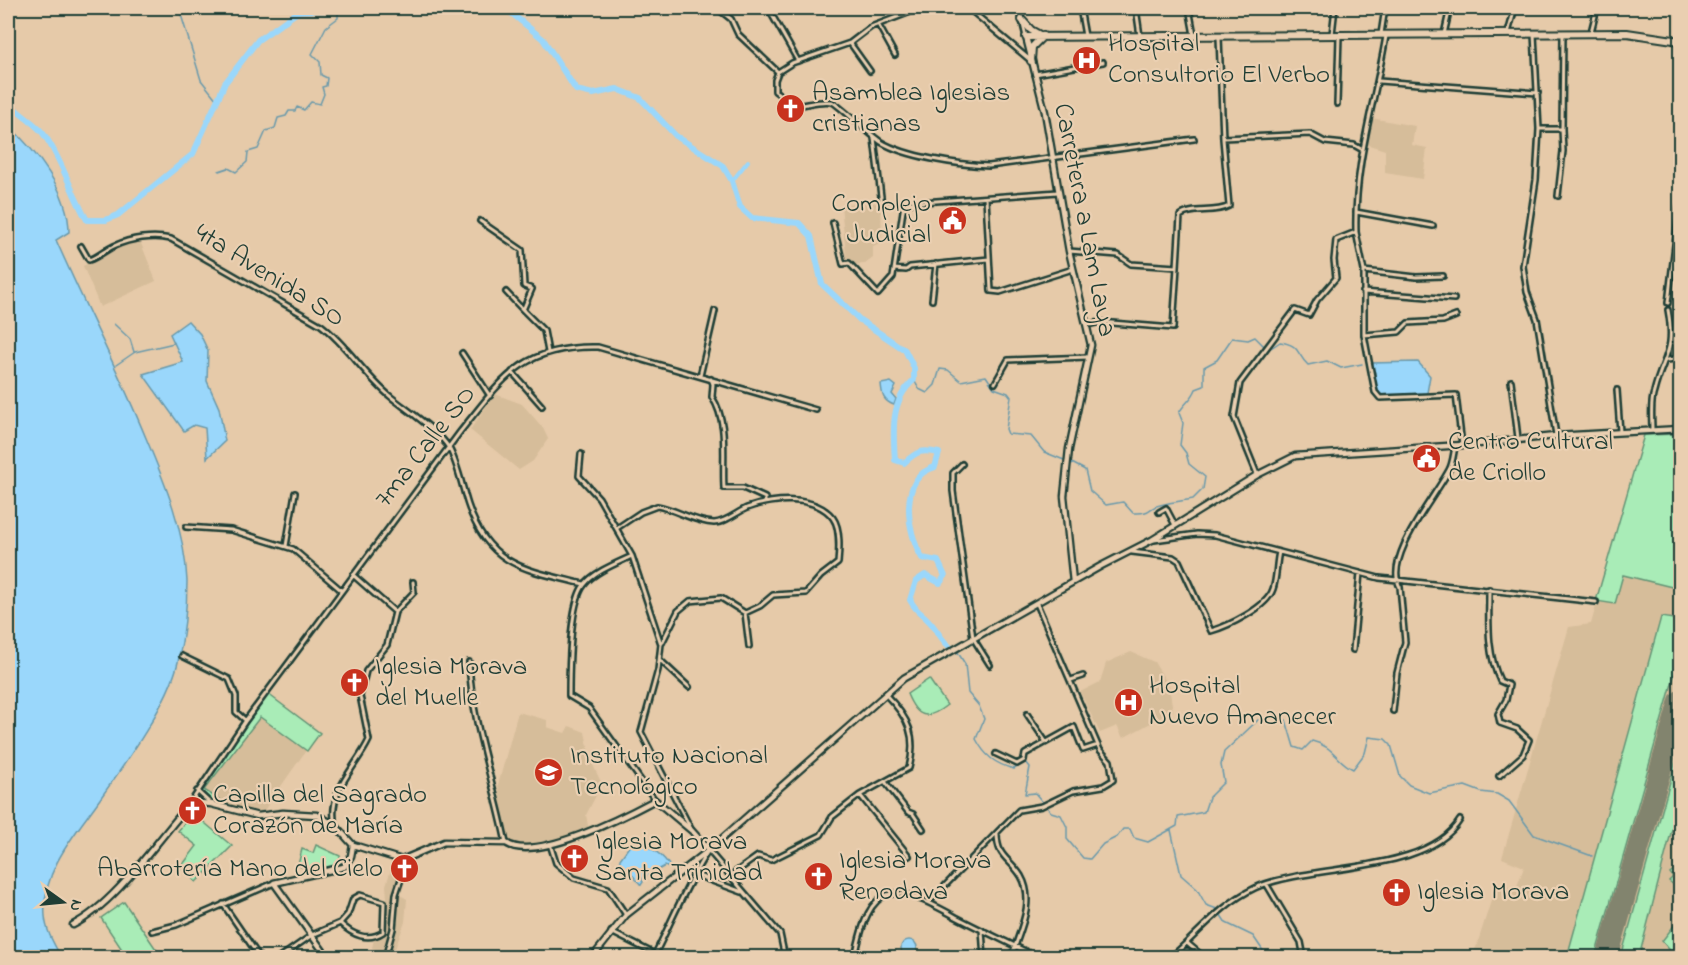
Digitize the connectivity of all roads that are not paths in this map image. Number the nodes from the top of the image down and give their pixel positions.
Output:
1 (768, 8) edge
2 (921, 8) edge
3 (968, 8) edge
4 (1019, 8) edge
5 (1080, 8) edge
6 (1136, 8) edge
7 (1189, 8) edge
8 (1335, 8) edge
9 (1385, 8) edge
10 (1450, 8) edge
11 (1515, 8) edge
12 (1597, 8) edge
13 (722, 12) dead end
14 (1022, 20) junction
15 (879, 26) junction
16 (1508, 33) junction
17 (1336, 34) junction
18 (1384, 34) junction
19 (1444, 34) junction
20 (1534, 34) junction
21 (1563, 34) junction
22 (1591, 34) junction
23 (1194, 35) junction
24 (1219, 35) junction
25 (1043, 36) junction
26 (1085, 36) junction
27 (1140, 36) junction
28 (1026, 37) junction
29 (1680, 40) edge
30 (850, 43) junction
31 (895, 56) dead end
32 (798, 61) junction
33 (1031, 61) junction
34 (1103, 62) dead end
35 (870, 71) dead end
36 (778, 72) junction
37 (1035, 74) junction
38 (1378, 81) junction
39 (1538, 93) junction
40 (1337, 104) dead end
41 (1539, 129) junction
42 (1562, 129) junction
43 (874, 138) junction
44 (1222, 138) junction
45 (1194, 139) dead end
46 (1361, 149) junction
47 (1053, 156) junction
48 (1058, 192) junction
49 (1558, 196) dead end
50 (986, 198) junction
51 (1680, 203) edge
52 (903, 204) junction
53 (1356, 212) junction
54 (480, 222) dead end
55 (833, 223) dead end
56 (1433, 226) dead end
57 (1356, 232) junction
58 (81, 246) dead end
59 (1069, 251) junction
60 (988, 259) junction
61 (936, 264) junction
62 (1177, 267) junction
63 (894, 269) junction
64 (1073, 269) junction
65 (1364, 271) junction
66 (1443, 276) dead end
67 (506, 292) dead end
68 (1363, 292) junction
69 (1454, 299) dead end
70 (932, 300) dead end
71 (1668, 303) dead end
72 (523, 310) junction
73 (1668, 310) dead end
74 (714, 311) dead end
75 (1456, 316) dead end
76 (1087, 325) junction
77 (1364, 335) junction
78 (548, 352) junction
79 (462, 353) dead end
80 (1090, 357) junction
81 (1680, 358) edge
82 (1667, 361) junction
83 (512, 372) junction
84 (700, 376) junction
85 (711, 379) junction
86 (1511, 381) dead end
87 (995, 383) dead end
88 (1617, 390) dead end
89 (490, 396) junction
90 (542, 406) dead end
91 (816, 410) dead end
92 (1680, 429) edge
93 (1652, 430) junction
94 (1620, 432) junction
95 (1556, 436) junction
96 (1518, 438) junction
97 (1455, 445) junction
98 (1462, 445) junction
99 (449, 447) junction
100 (580, 454) dead end
101 (963, 464) dead end
102 (1257, 475) junction
103 (295, 493) dead end
104 (765, 502) junction
105 (1159, 512) dead end
106 (1175, 525) junction
107 (186, 527) dead end
108 (617, 528) junction
109 (1152, 540) junction
110 (286, 546) junction
111 (1132, 552) junction
112 (1279, 552) junction
113 (632, 556) junction
114 (1360, 573) junction
115 (353, 576) junction
116 (1396, 580) junction
117 (412, 582) dead end
118 (1073, 582) junction
119 (584, 584) junction
120 (341, 590) junction
121 (1490, 590) junction
122 (1596, 602) dead end
123 (1037, 604) junction
124 (395, 612) junction
125 (745, 613) junction
126 (975, 637) junction
127 (661, 644) junction
128 (749, 646) dead end
129 (1353, 650) dead end
130 (182, 657) dead end
131 (660, 660) junction
132 (470, 662) dead end
133 (990, 664) dead end
134 (1083, 676) dead end
135 (1071, 680) junction
136 (689, 687) dead end
137 (885, 693) junction
138 (1393, 711) dead end
139 (1027, 714) dead end
140 (246, 720) junction
141 (1046, 742) junction
142 (1098, 745) junction
143 (996, 754) dead end
144 (1499, 776) dead end
145 (886, 783) junction
146 (197, 791) junction
147 (860, 795) junction
148 (655, 800) junction
149 (211, 804) junction
150 (188, 806) junction
151 (332, 812) junction
152 (324, 818) junction
153 (1460, 820) dead end
154 (335, 825) junction
155 (922, 829) dead end
156 (692, 831) junction
157 (997, 833) junction
158 (506, 843) junction
159 (550, 844) junction
160 (353, 845) junction
161 (365, 850) junction
162 (709, 850) junction
163 (351, 856) junction
164 (909, 856) dead end
165 (408, 858) junction
166 (693, 874) junction
167 (730, 876) junction
168 (274, 883) junction
169 (1267, 885) junction
170 (743, 893) junction
171 (930, 902) junction
172 (222, 904) junction
173 (627, 915) junction
174 (340, 923) junction
175 (73, 925) dead end
176 (982, 930) junction
177 (152, 931) dead end
178 (611, 932) junction
179 (312, 935) junction
180 (1187, 943) junction
181 (1015, 946) junction
182 (654, 956) edge
183 (260, 957) edge
184 (279, 957) edge
185 (328, 957) edge
186 (385, 957) edge
187 (592, 957) edge
188 (784, 957) edge
189 (855, 957) edge
190 (984, 957) edge
191 (1011, 957) edge
192 (1039, 957) edge
193 (1170, 957) edge
194 (1205, 957) edge
195 (1304, 957) edge

1 - 32 street
2 - 15 street
3 - 33 street
4 - 14 street, Carretera a Lam Laya
5 - 26 street
6 - 27 street
7 - 23 street
8 - 17 street
9 - 18 street
10 - 19 street
11 - 16 street
12 - 22 street
13 - 36 street
14 - 25 highway
14 - 28 street, Carretera a Lam Laya
15 - 30 street
15 - 31 street
16 - 19 highway
16 - 20 highway
17 - 18 highway
17 - 24 highway
17 - 40 street
18 - 19 highway
18 - 38 street
20 - 21 highway
20 - 39 street
21 - 22 highway
21 - 42 street
22 - 29 highway
23 - 24 highway
23 - 27 highway
24 - 44 street
25 - 26 highway
25 - 28 highway
25 - 33 highway
26 - 27 highway
28 - 33 street, Carretera a Lam Laya
30 - 32 street
30 - 35 street
32 - 36 street
33 - 37 street, Carretera a Lam Laya
34 - 37 street
36 - 43 street
37 - 47 street, Carretera a Lam Laya
38 - 39 street
38 - 46 street
39 - 41 street
41 - 42 street
41 - 95 street
42 - 49 street
43 - 47 street
43 - 52 street
44 - 46 street
44 - 62 street
45 - 47 street
46 - 53 street
47 - 48 street, Carretera a Lam Laya
48 - 50 street
48 - 59 street, Carretera a Lam Laya
50 - 52 street
50 - 60 street
51 - 71 street
52 - 63 street
53 - 56 street
53 - 57 street
54 - 72 street
55 - 63 street
57 - 65 street
57 - 102 street
58 - 99 street, 4ta Avenida SO
59 - 62 street
59 - 64 street, Carretera a Lam Laya
60 - 61 street
60 - 64 street
61 - 63 street
61 - 70 street
62 - 76 street
64 - 76 street, Carretera a Lam Laya
65 - 66 street
65 - 68 street
67 - 72 street
68 - 69 street
68 - 77 street
72 - 78 street
73 - 82 street
74 - 84 street
75 - 77 street
76 - 80 street, Carretera a Lam Laya
77 - 98 street
78 - 83 street, 7ma Calle SO
78 - 84 street, 7ma Calle SO
79 - 89 street
80 - 87 street
80 - 118 street, Carretera a Lam Laya
81 - 82 street
82 - 93 street
83 - 89 street, 7ma Calle SO
83 - 90 street
84 - 85 street, 7ma Calle SO
85 - 91 street, 7ma Calle SO
85 - 104 street
86 - 96 street
88 - 94 street
89 - 99 street, 7ma Calle SO
92 - 93 street
93 - 94 street
94 - 95 street
95 - 96 street
96 - 98 street
97 - 98 street
97 - 102 street
97 - 116 street
99 - 115 street, 7ma Calle SO
99 - 119 street, 4ta Avenida SO
100 - 108 street
101 - 126 street
102 - 106 street
103 - 110 street
104 - 108 street
104 - 125 street
105 - 106 street
106 - 109 street
107 - 110 street
108 - 113 street
109 - 111 street
109 - 112 street
110 - 120 street
111 - 112 street
111 - 118 street
112 - 114 street
113 - 119 street
113 - 127 street
114 - 116 street
114 - 129 street
115 - 120 street, 7ma Calle SO
115 - 124 street
116 - 121 street
116 - 138 street
117 - 124 street
118 - 123 street
119 - 148 street
120 - 140 street, 7ma Calle SO
121 - 122 street
121 - 144 street
123 - 126 street
123 - 135 street
124 - 151 street
125 - 127 street
125 - 128 street
126 - 133 street
126 - 137 street
127 - 131 street
130 - 140 street
131 - 136 street
131 - 156 street
132 - 158 street
134 - 135 street
135 - 142 street
137 - 145 street
137 - 162 street
139 - 141 street
140 - 146 street, 7ma Calle SO
141 - 142 street
141 - 143 street
142 - 157 street
145 - 147 street
145 - 155 street
146 - 149 street
146 - 150 street, 7ma Calle SO
147 - 164 street
147 - 167 street
148 - 156 street
148 - 159 street
149 - 150 street
149 - 152 street
150 - 175 street
151 - 152 street
151 - 154 street
152 - 154 street
153 - 169 street
154 - 160 street
156 - 162 street
157 - 171 street
157 - 181 street
158 - 159 street
158 - 165 street
159 - 173 street
160 - 161 street
160 - 163 street
161 - 163 street
161 - 165 street
162 - 166 street
162 - 167 street
162 - 173 street
163 - 168 street
165 - 186 street
166 - 170 street
166 - 182 street
167 - 170 street
168 - 172 street
168 - 179 street
169 - 180 street
169 - 195 street
170 - 188 street
171 - 176 street
171 - 189 street
172 - 177 street
172 - 183 street
173 - 178 street
174 - 174 street
174 - 179 street
176 - 181 street
176 - 190 street
178 - 182 street
178 - 187 street
179 - 184 street
179 - 185 street
180 - 193 street
180 - 194 street
181 - 191 street
181 - 192 street

